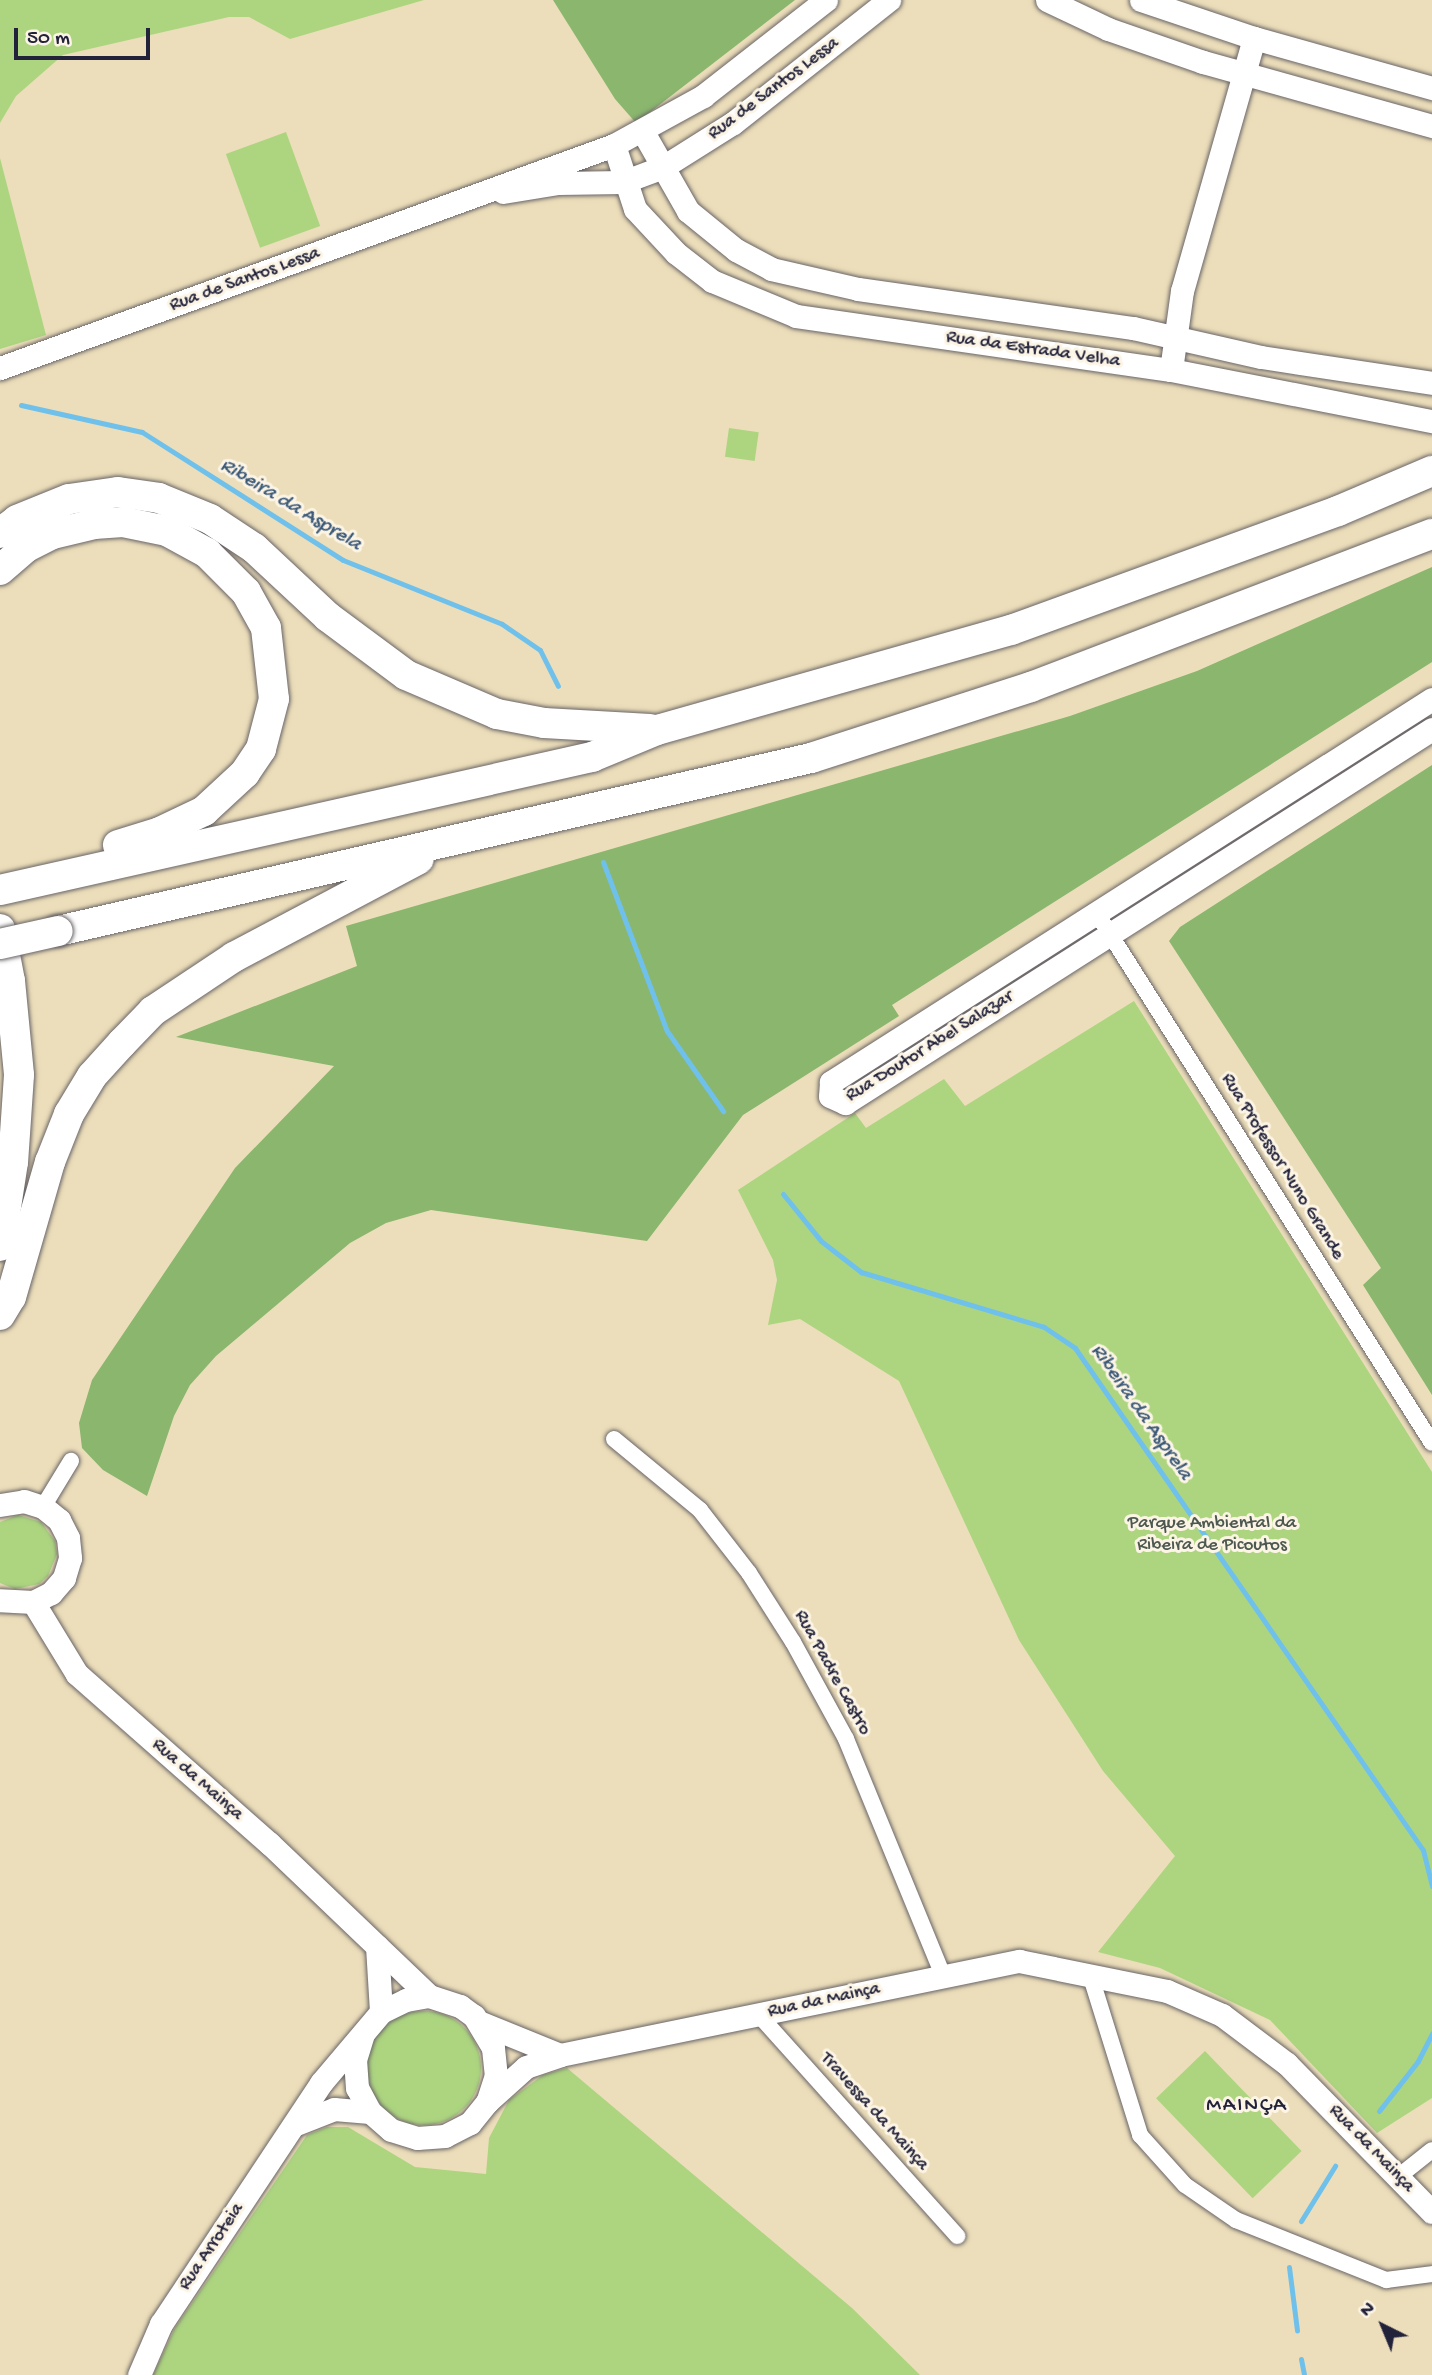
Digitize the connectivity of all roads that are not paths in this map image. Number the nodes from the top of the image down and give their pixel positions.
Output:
1 (826, 0) edge
2 (889, 0) edge
3 (1047, 0) edge
4 (1140, 0) edge
5 (1254, 38) junction
6 (1244, 73) junction
7 (1432, 88) edge
8 (1432, 126) edge
9 (643, 132) junction
10 (614, 145) junction
11 (663, 167) junction
12 (623, 182) junction
13 (490, 190) junction
14 (901, 294) junction
15 (895, 332) junction
16 (1175, 336) junction
17 (0, 368) edge
18 (1171, 370) junction
19 (1432, 383) edge
20 (1423, 419) edge
21 (1432, 471) edge
22 (0, 533) edge
23 (1432, 534) edge
24 (0, 570) edge
25 (1432, 699) edge
26 (1432, 729) edge
27 (657, 730) junction
28 (449, 842) junction
29 (44, 880) junction
30 (0, 890) edge
31 (1096, 912) junction
32 (0, 929) edge
33 (1110, 933) junction
34 (0, 944) edge
35 (0, 1246) edge
36 (0, 1315) edge
37 (614, 1439) dead end
38 (1432, 1443) edge
39 (71, 1461) dead end
40 (0, 1505) edge
41 (43, 1507) junction
42 (0, 1600) edge
43 (33, 1602) junction
44 (377, 1946) junction
45 (1090, 1974) junction
46 (943, 1975) junction
47 (429, 1996) junction
48 (381, 2012) junction
49 (759, 2015) junction
50 (481, 2023) junction
51 (363, 2034) junction
52 (559, 2055) junction
53 (487, 2102) junction
54 (370, 2112) junction
55 (296, 2124) junction
56 (1432, 2150) edge
57 (1398, 2177) junction
58 (1432, 2212) edge
59 (957, 2236) dead end
60 (1432, 2274) edge
61 (139, 2375) edge

1 - 9 street, Rua de Santos Lessa
2 - 11 street, Rua de Santos Lessa
3 - 6 street
4 - 5 street
5 - 6 street
5 - 7 street
6 - 8 street
6 - 16 street
9 - 10 street, Rua de Santos Lessa
9 - 11 street, Rua da Estrada Velha
10 - 12 street, Rua da Estrada Velha
10 - 13 street, Rua de Santos Lessa
11 - 12 street, Rua de Santos Lessa
11 - 14 street, Rua da Estrada Velha
12 - 13 street, Rua de Santos Lessa
12 - 15 street, Rua da Estrada Velha
13 - 17 street, Rua de Santos Lessa
14 - 15 street
14 - 16 street, Rua da Estrada Velha
15 - 18 street, Rua da Estrada Velha
16 - 18 street
16 - 19 street, Rua da Estrada Velha
18 - 20 street, Rua da Estrada Velha
21 - 27 highway
22 - 27 highway
23 - 28 highway
24 - 29 highway
25 - 31 street, Rua Doutor Abel Salazar
26 - 33 street, Rua Doutor Abel Salazar
27 - 29 highway
28 - 34 highway, bridge
28 - 36 highway
29 - 30 highway
31 - 33 street, Rua Professor Nuno Grande
31 - 33 street, Rua Doutor Abel Salazar
32 - 35 highway
33 - 38 street, Rua Professor Nuno Grande
37 - 46 street, Rua Padre Castro
39 - 41 street
40 - 41 street
41 - 43 street
42 - 43 street
43 - 44 street, Rua da Mainça
44 - 47 street, Rua da Mainça
44 - 48 street
45 - 46 street, Rua da Mainça
45 - 57 street, Rua da Mainça
45 - 60 street
46 - 49 street, Rua da Mainça
47 - 48 street
47 - 50 street
48 - 51 street
49 - 52 street, Rua da Mainça
49 - 59 street, Travessa da Mainça
50 - 52 street
50 - 53 street
51 - 54 street
51 - 55 street, Rua Arroteia
52 - 53 street, Rua da Mainça
53 - 54 street
54 - 55 street
55 - 61 street, Rua Arroteia
56 - 57 street
57 - 58 street, Rua da Mainça

